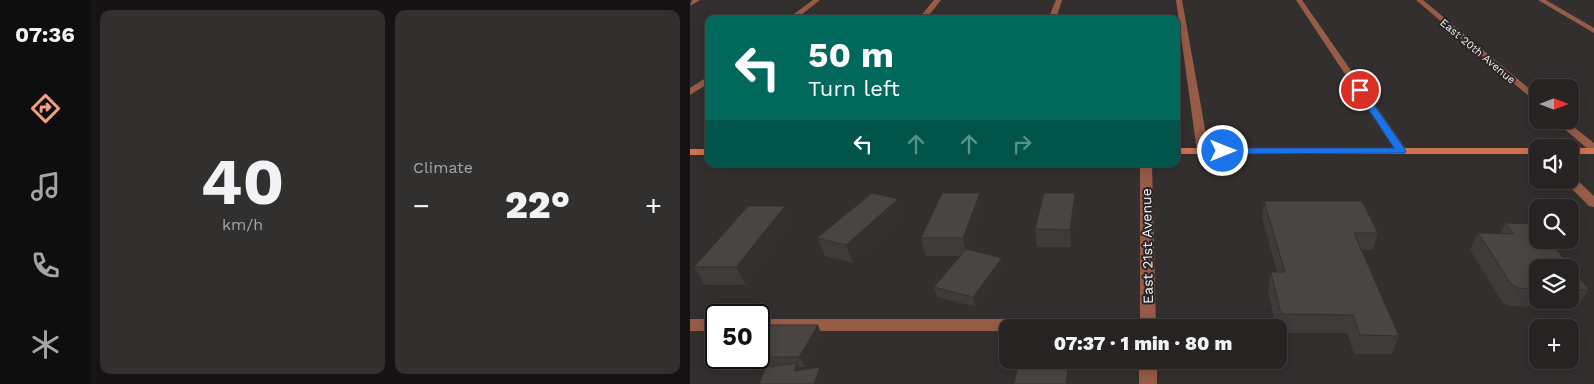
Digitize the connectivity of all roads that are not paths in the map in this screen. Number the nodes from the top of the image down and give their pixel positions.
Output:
1 (697, 0) edge
2 (817, 0) edge
3 (938, 0) edge
4 (1059, 0) edge
5 (1179, 0) edge
6 (1299, 0) edge
7 (1419, 0) edge
8 (1541, 0) edge
9 (690, 4) edge
10 (796, 15) edge
11 (925, 15) edge
12 (1053, 15) edge
13 (1594, 31) edge
14 (705, 82) edge
15 (690, 92) edge
16 (1529, 93) edge
17 (1570, 129) edge
18 (1594, 150) edge
19 (1180, 151) edge
20 (1203, 151) junction
21 (1401, 151) junction
22 (1529, 151) edge
23 (1579, 151) edge
24 (690, 152) edge
25 (705, 152) edge
26 (1146, 167) edge
27 (1579, 189) edge
28 (1594, 203) edge
29 (1148, 319) edge
30 (690, 324) edge
31 (705, 324) edge
32 (770, 325) edge
33 (999, 326) edge
34 (1148, 369) edge
35 (1148, 384) edge

1 - 9 street
2 - 10 street
3 - 11 street
4 - 12 street
5 - 20 street
6 - 21 street
7 - 16 street, East 20th Avenue
8 - 13 street
14 - 15 street
17 - 18 street
18 - 23 main road
19 - 20 main road
20 - 21 main road
21 - 22 main road
24 - 25 main road
26 - 29 street, East 21st Avenue
27 - 28 street
30 - 31 street
32 - 33 street
34 - 35 street

